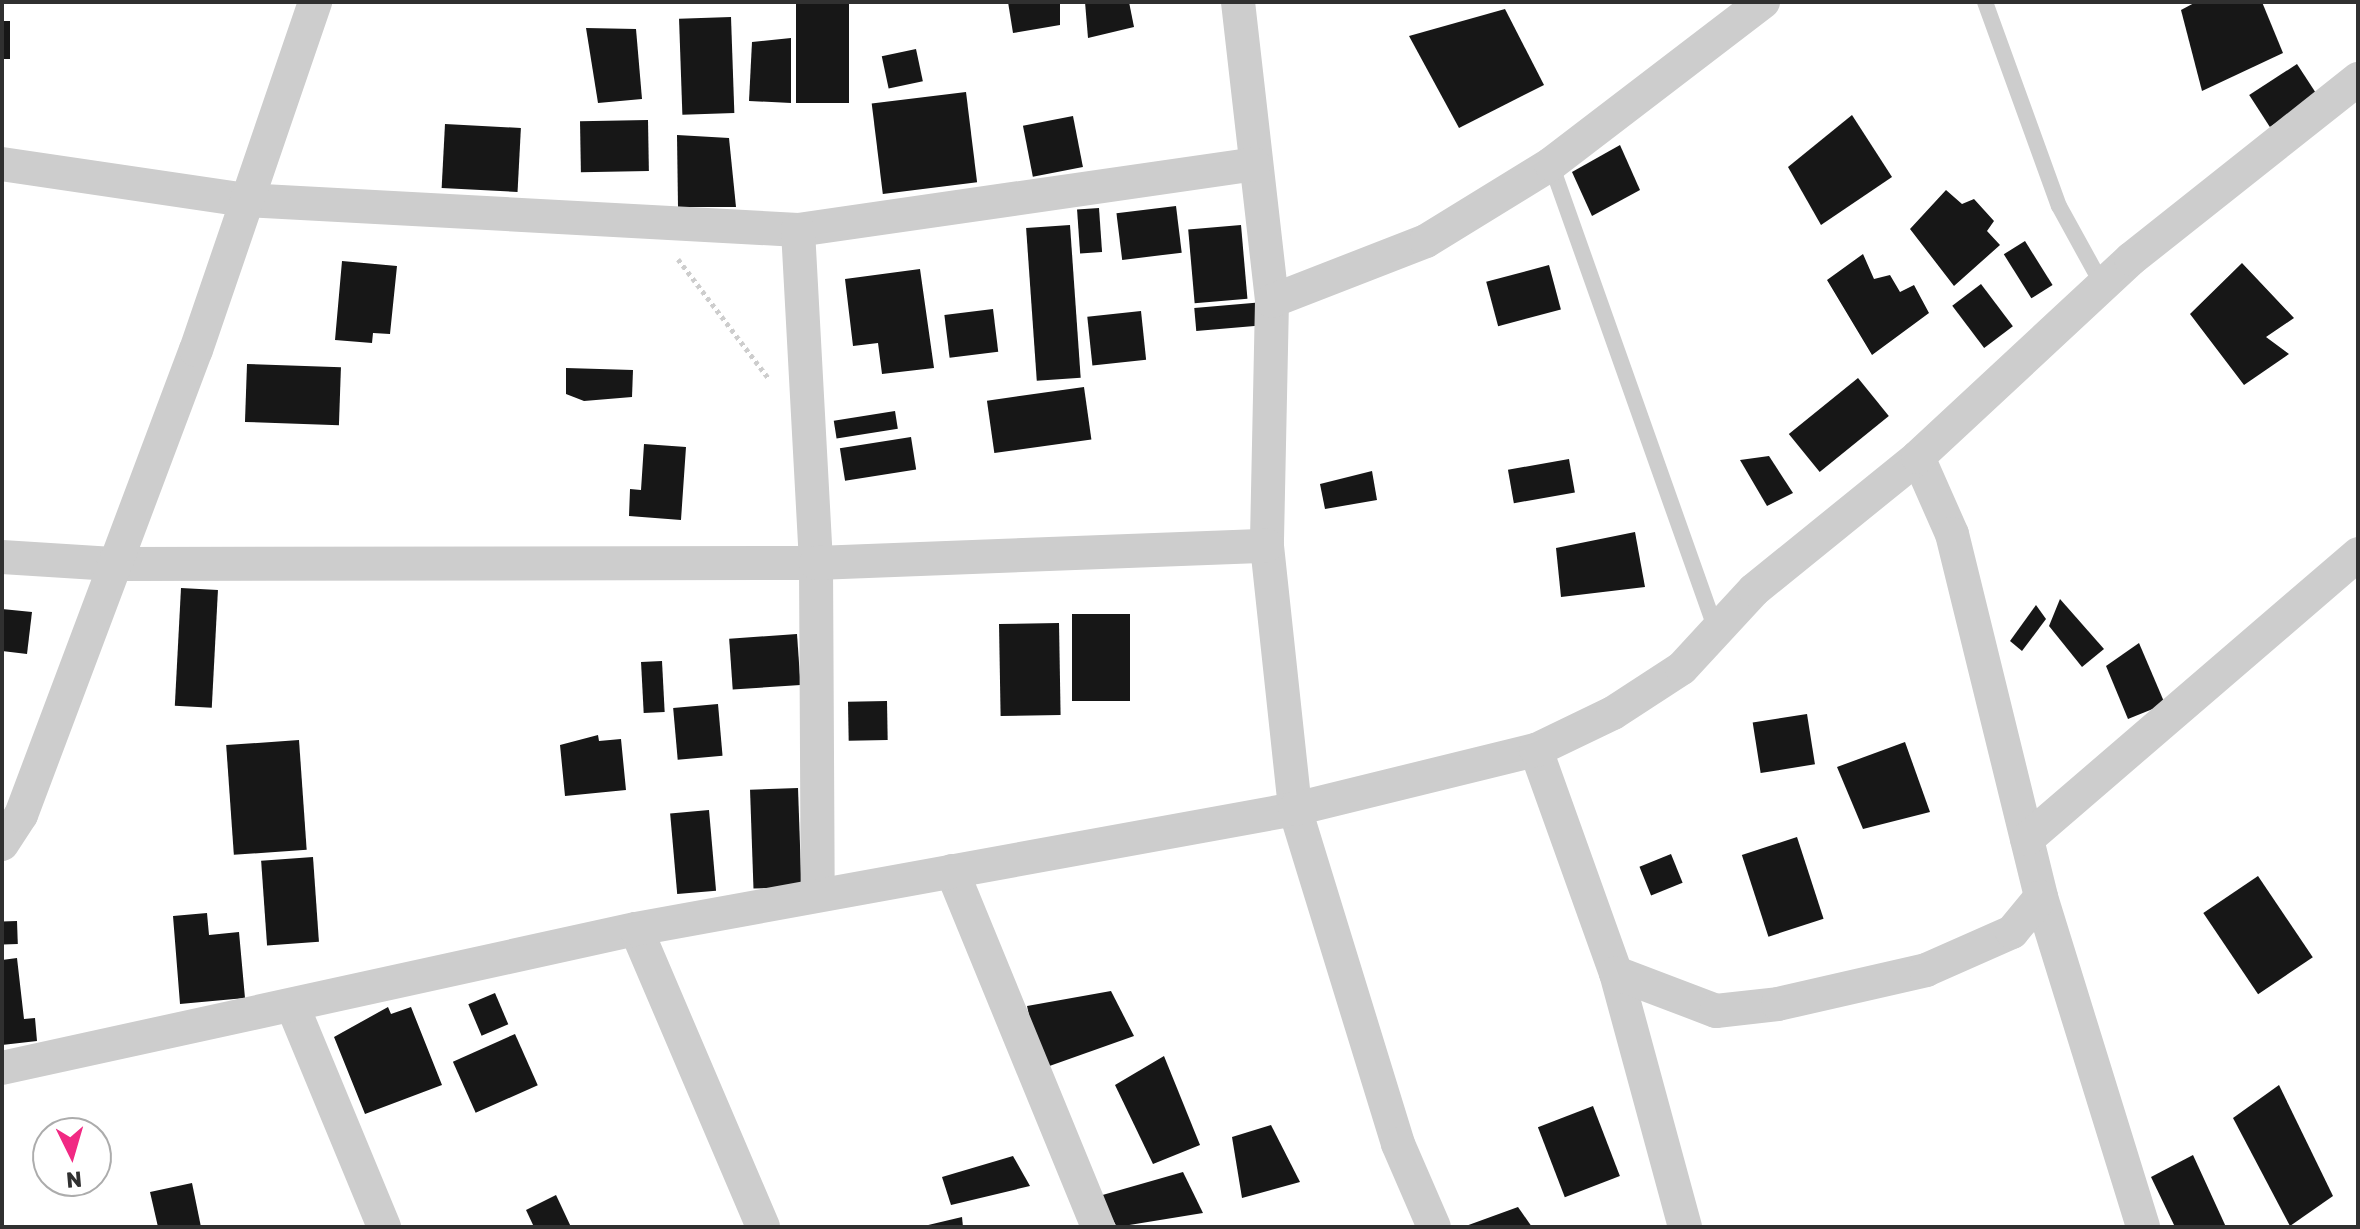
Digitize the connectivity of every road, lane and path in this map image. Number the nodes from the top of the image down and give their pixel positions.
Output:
1 (315, 2) edge
2 (1238, 2) edge
3 (1763, 2) edge
4 (1985, 2) edge
5 (2358, 79) edge
6 (2, 164) edge
7 (1254, 164) junction
8 (1551, 164) junction
9 (246, 200) junction
10 (650, 224) junction
11 (798, 230) junction
12 (2103, 286) junction
13 (1272, 301) junction
14 (772, 386) dead end
15 (1918, 457) junction
16 (1267, 546) junction
17 (2358, 554) edge
18 (2, 557) edge
19 (816, 563) junction
20 (113, 564) junction
21 (1716, 631) junction
22 (1536, 750) junction
23 (1295, 809) junction
24 (2027, 839) junction
25 (2, 844) edge
26 (952, 871) junction
27 (818, 895) junction
28 (2041, 897) junction
29 (636, 929) junction
30 (1616, 973) junction
31 (293, 1007) junction
32 (2, 1068) edge
33 (384, 1227) edge
34 (763, 1227) edge
35 (1098, 1227) edge
36 (1434, 1227) edge
37 (1685, 1227) edge
38 (2143, 1227) edge

1 - 9 street
2 - 7 street
3 - 8 street
4 - 12 lane
5 - 12 street
6 - 9 street
7 - 11 street
7 - 13 street
8 - 13 street
8 - 21 lane
9 - 10 street
9 - 20 street
10 - 11 street
10 - 14 path
11 - 19 street
12 - 15 street
13 - 16 street
15 - 21 street
15 - 24 street
16 - 19 street
16 - 23 street
17 - 24 street
18 - 20 street
19 - 20 street
19 - 27 street
20 - 25 street
21 - 22 street
22 - 23 street
22 - 30 street
23 - 26 street
23 - 36 street
24 - 28 street
26 - 27 street
26 - 35 street
27 - 29 street
28 - 30 street
28 - 38 street
29 - 31 street
29 - 34 street
30 - 37 street
31 - 32 street
31 - 33 street

